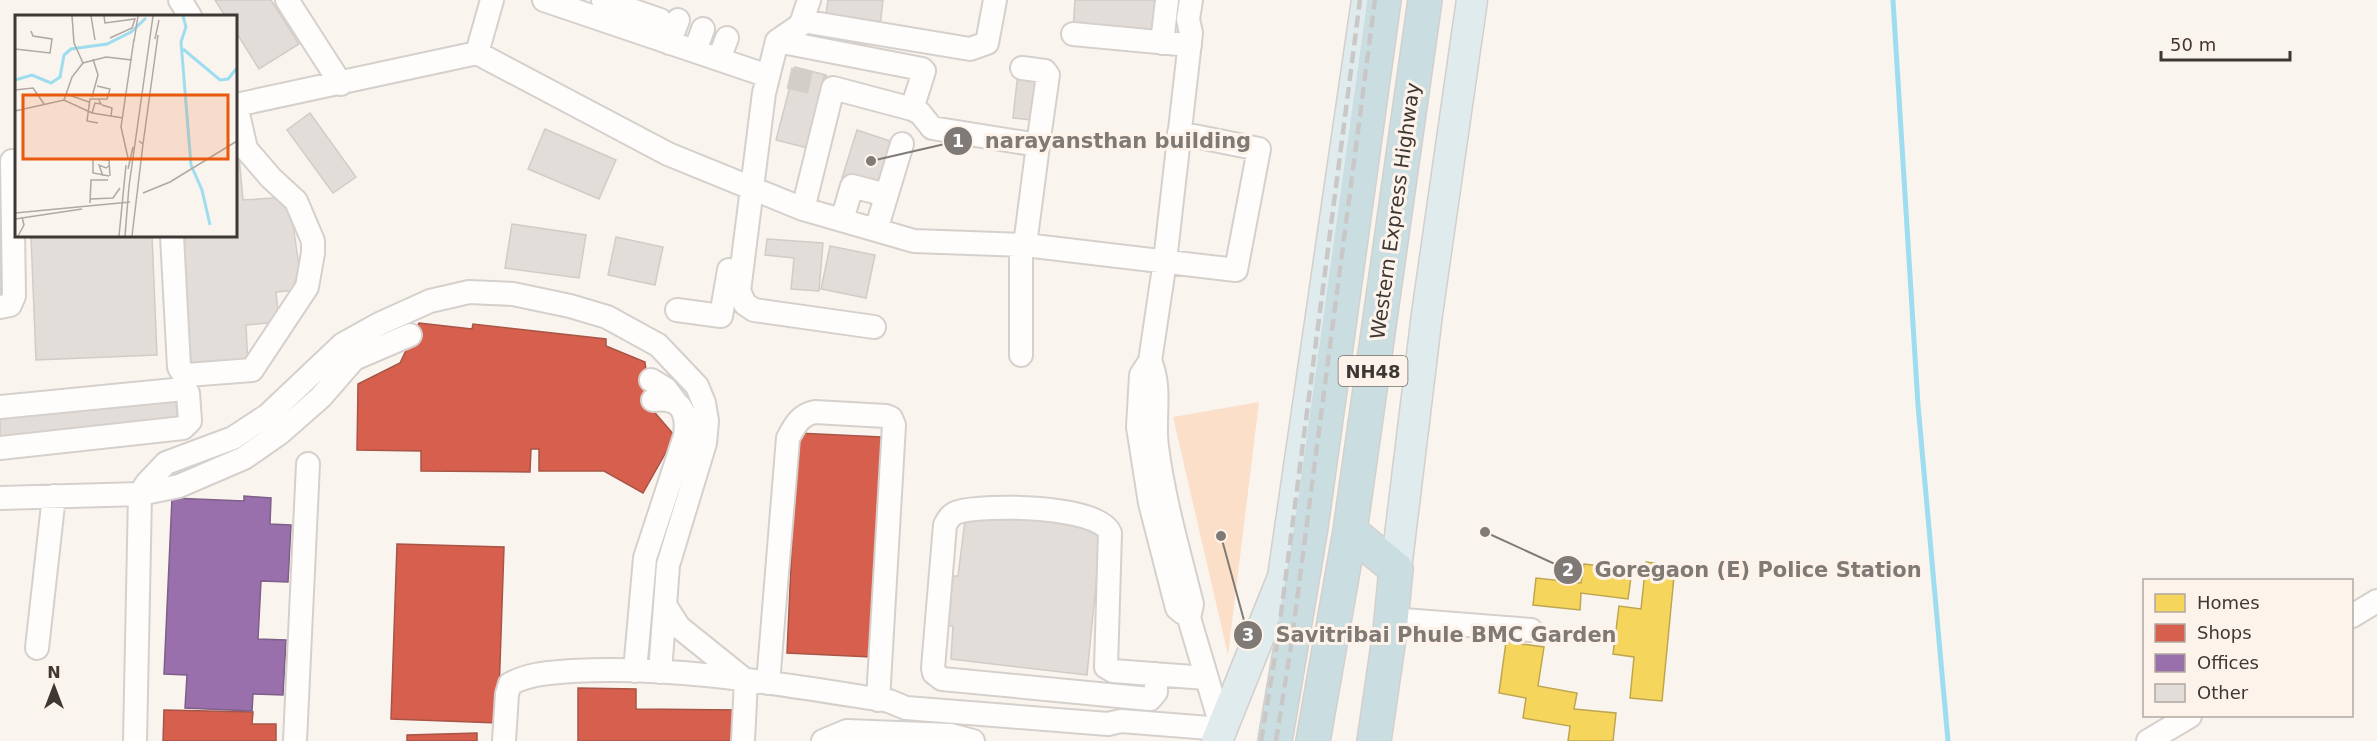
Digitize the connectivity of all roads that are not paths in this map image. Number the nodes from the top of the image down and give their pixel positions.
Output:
1 (180, 0) edge
2 (287, 0) edge
3 (492, 0) edge
4 (544, 0) edge
5 (603, 0) edge
6 (995, 0) edge
7 (1167, 0) edge
8 (1191, 0) edge
9 (1204, 0) edge
10 (1367, 0) edge
11 (1384, 0) edge
12 (1425, 0) edge
13 (1472, 0) edge
14 (588, 7) edge
15 (805, 10) edge
16 (189, 15) edge
17 (666, 24) edge
18 (715, 33) dead end
19 (1073, 34) dead end
20 (1190, 39) junction
21 (777, 41) junction
22 (1162, 43) junction
23 (477, 53) junction
24 (708, 56) junction
25 (1022, 68) dead end
26 (341, 84) junction
27 (775, 86) junction
28 (239, 99) edge
29 (912, 109) junction
30 (775, 121) dead end
31 (1179, 133) junction
32 (902, 144) dead end
33 (1038, 145) junction
34 (9, 161) edge
35 (751, 189) junction
36 (886, 195) junction
37 (6, 196) edge
38 (803, 209) junction
39 (842, 220) junction
40 (876, 230) junction
41 (172, 237) edge
42 (1023, 245) junction
43 (1165, 261) junction
44 (733, 272) junction
45 (0, 307) edge
46 (677, 310) dead end
47 (874, 327) dead end
48 (398, 346) dead end
49 (349, 352) junction
50 (1021, 355) dead end
51 (660, 394) dead end
52 (0, 407) edge
53 (697, 422) junction
54 (233, 438) junction
55 (0, 448) edge
56 (244, 458) junction
57 (308, 464) dead end
58 (140, 494) junction
59 (54, 496) junction
60 (0, 498) edge
61 (673, 508) junction
62 (32, 511) dead end
63 (0, 512) edge
64 (1350, 531) junction
65 (1396, 569) junction
66 (2377, 601) edge
67 (665, 604) junction
68 (2353, 615) edge
69 (1391, 619) junction
70 (1530, 630) dead end
71 (37, 648) dead end
72 (634, 671) junction
73 (660, 672) junction
74 (1156, 674) junction
75 (1206, 678) junction
76 (757, 682) junction
77 (884, 700) junction
78 (2188, 717) edge
79 (1221, 737) edge
80 (135, 741) edge
81 (295, 741) edge
82 (504, 741) edge
83 (743, 741) edge
84 (823, 741) edge
85 (973, 741) edge
86 (1275, 741) edge
87 (1313, 741) edge
88 (1374, 741) edge
89 (2148, 741) edge

1 - 16 street
2 - 26 street
3 - 23 street
4 - 14 street
5 - 17 street
6 - 15 street
7 - 22 street
8 - 20 street
9 - 20 street
10 - 79 main road
11 - 86 highway, Western Express Highway / NH48
12 - 64 highway, Western Express Highway / NH48
13 - 65 main road
14 - 17 street
15 - 21 street
17 - 24 street
18 - 24 street
19 - 22 street
20 - 22 street
20 - 31 street
21 - 27 street
21 - 29 street
23 - 26 street
23 - 35 street
24 - 27 street
25 - 33 street
26 - 28 street
27 - 30 street
27 - 35 street
28 - 41 street
29 - 33 street
29 - 38 street
31 - 43 street
31 - 43 street
32 - 36 street
33 - 42 street
34 - 37 street
35 - 38 street
35 - 44 street
36 - 39 street
36 - 40 street
37 - 45 street
38 - 39 street
39 - 40 street
40 - 42 street
42 - 43 street
42 - 50 street
43 - 75 street
44 - 46 street
44 - 47 street
48 - 49 street
49 - 53 street
49 - 54 street
49 - 56 street
51 - 53 street
52 - 55 street
53 - 61 street
54 - 56 street
54 - 58 street
56 - 58 street
57 - 81 street
58 - 59 street
58 - 80 street
59 - 60 street
59 - 71 street
61 - 67 street
61 - 72 street
62 - 63 street
64 - 65 highway
64 - 87 highway, Western Express Highway / NH48
65 - 69 highway
66 - 68 street
67 - 73 street
67 - 76 street
69 - 70 street
69 - 88 highway
72 - 73 street
72 - 82 street
73 - 76 street
74 - 74 street
74 - 75 street
75 - 79 street
76 - 77 street
76 - 77 street
76 - 83 street
77 - 79 street
78 - 89 street
84 - 85 street

